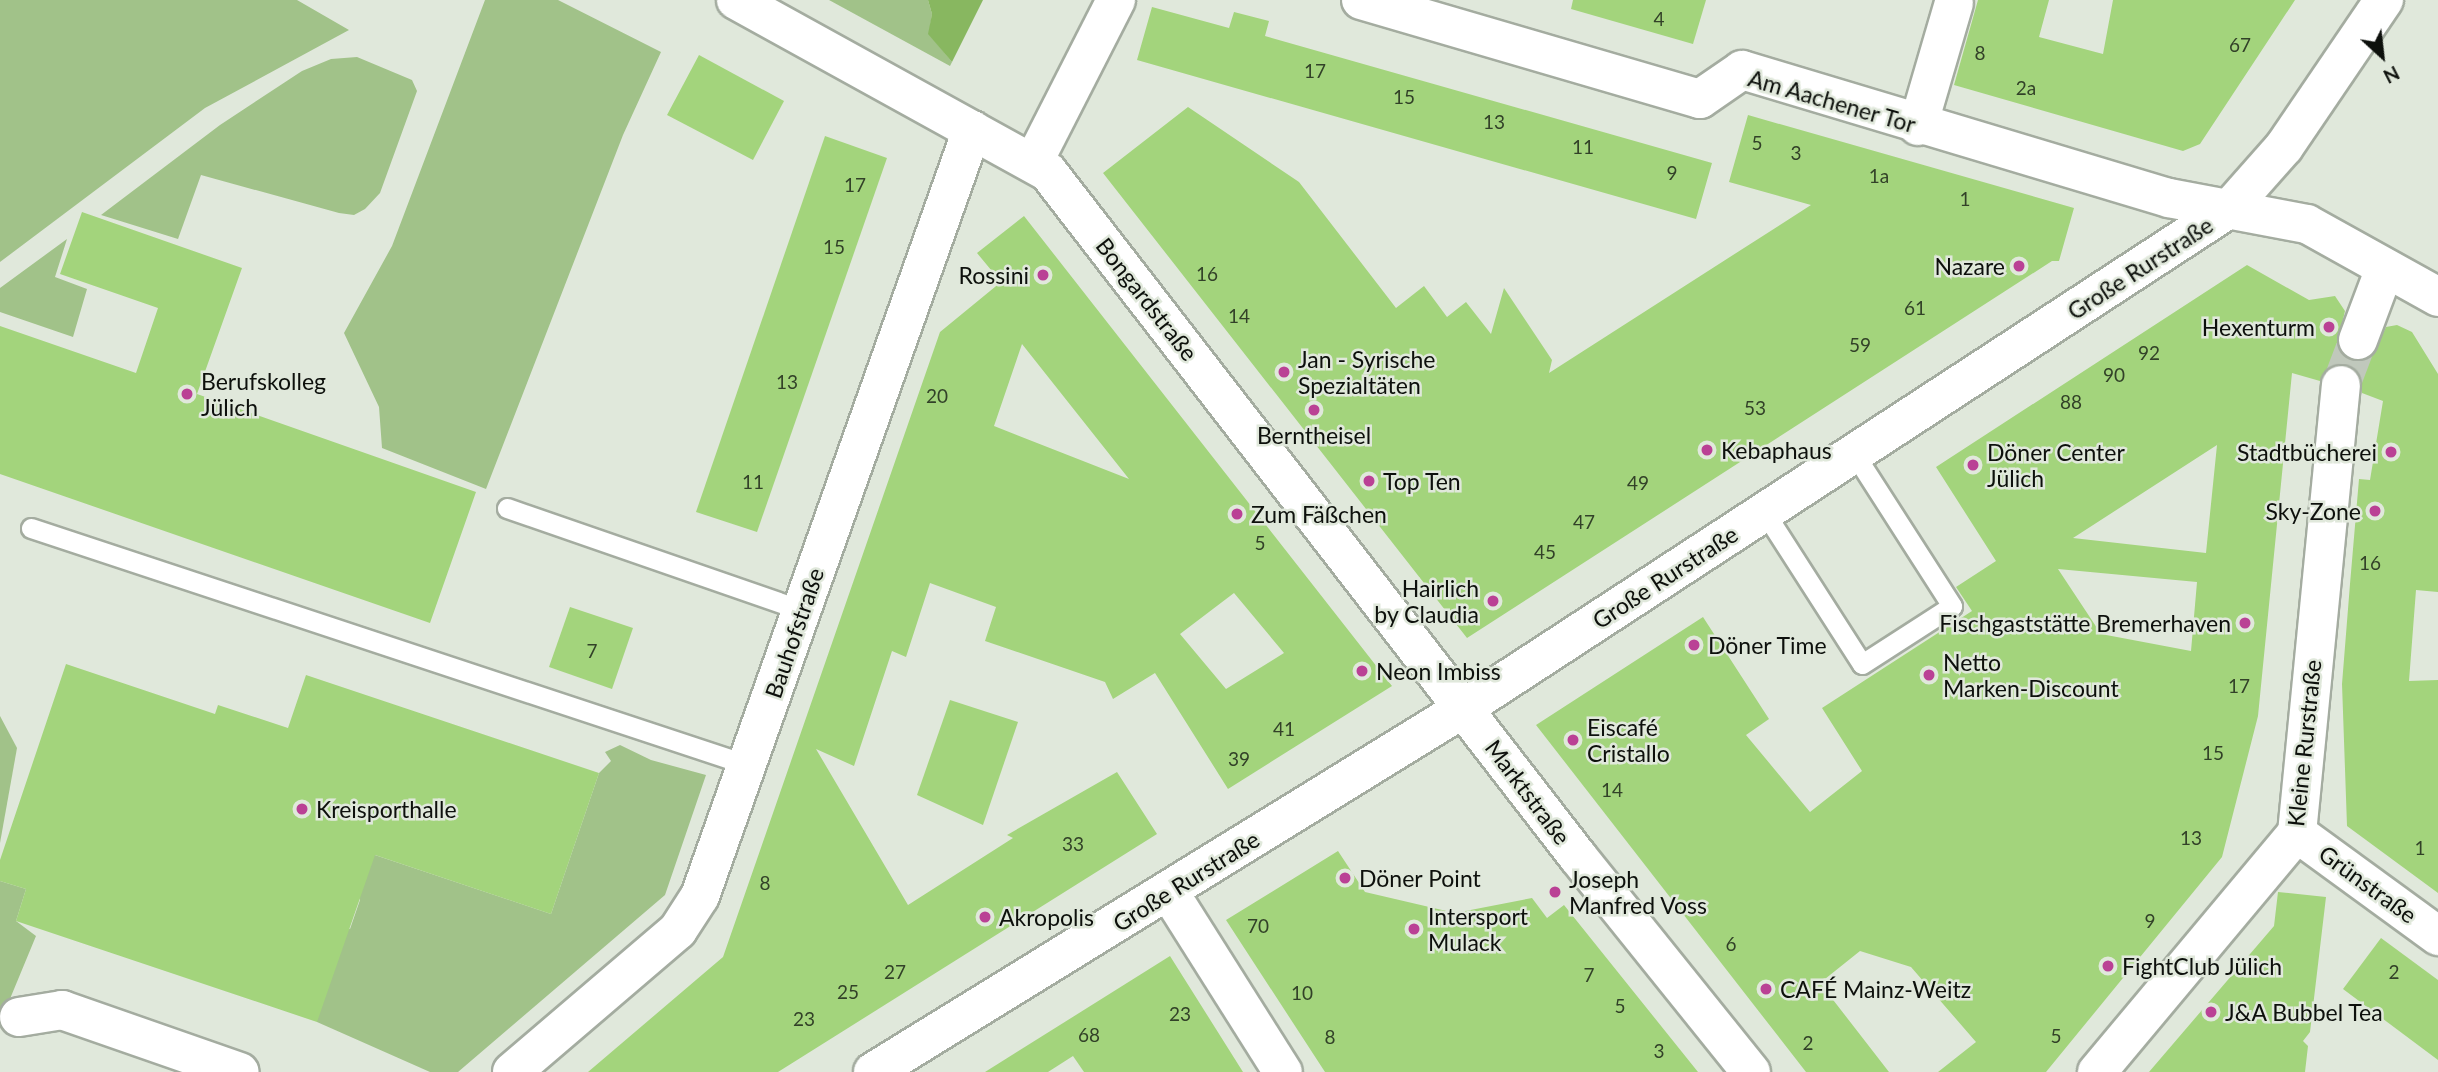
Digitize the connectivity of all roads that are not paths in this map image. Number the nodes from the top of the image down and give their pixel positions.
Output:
1 (736, 0) edge
2 (1116, 0) edge
3 (1361, 0) edge
4 (2384, 0) edge
5 (1954, 3) dead end
6 (1919, 126) junction
7 (972, 130) junction
8 (1032, 163) junction
9 (2231, 208) junction
10 (2385, 268) junction
11 (2438, 297) edge
12 (2358, 340) tunnel mouth
13 (2341, 385) tunnel mouth
14 (1855, 455) junction
15 (507, 508) dead end
16 (1765, 513) junction
17 (31, 528) dead end
18 (802, 610) junction
19 (1464, 708) junction
20 (748, 765) junction
21 (2297, 833) junction
22 (1169, 892) junction
23 (2438, 936) edge
24 (19, 1017) dead end
25 (530, 1066) edge
26 (240, 1072) edge
27 (873, 1072) edge
28 (1283, 1072) edge
29 (1751, 1072) edge
30 (2097, 1072) edge

1 - 7 street, Bongardstraße
2 - 8 street
3 - 6 street, Am Aachener Tor
4 - 9 street, Große Rurstraße
5 - 6 street
6 - 9 street, Am Aachener Tor
7 - 8 street, Bongardstraße
7 - 18 street, Bauhofstraße
8 - 19 street, Bongardstraße
9 - 10 street, Am Aachener Tor
9 - 14 street, Große Rurstraße
10 - 11 street, Am Aachener Tor
10 - 12 street
13 - 21 street, Kleine Rurstraße
14 - 16 street, Große Rurstraße
14 - 16 lane
15 - 18 lane
16 - 19 street, Große Rurstraße
17 - 20 lane
18 - 20 street, Bauhofstraße
19 - 22 street, Große Rurstraße
19 - 29 street, Marktstraße
20 - 25 street, Bauhofstraße
21 - 23 street, Grünstraße
21 - 30 street, Kleine Rurstraße
22 - 27 street, Große Rurstraße
22 - 28 street
24 - 26 street

